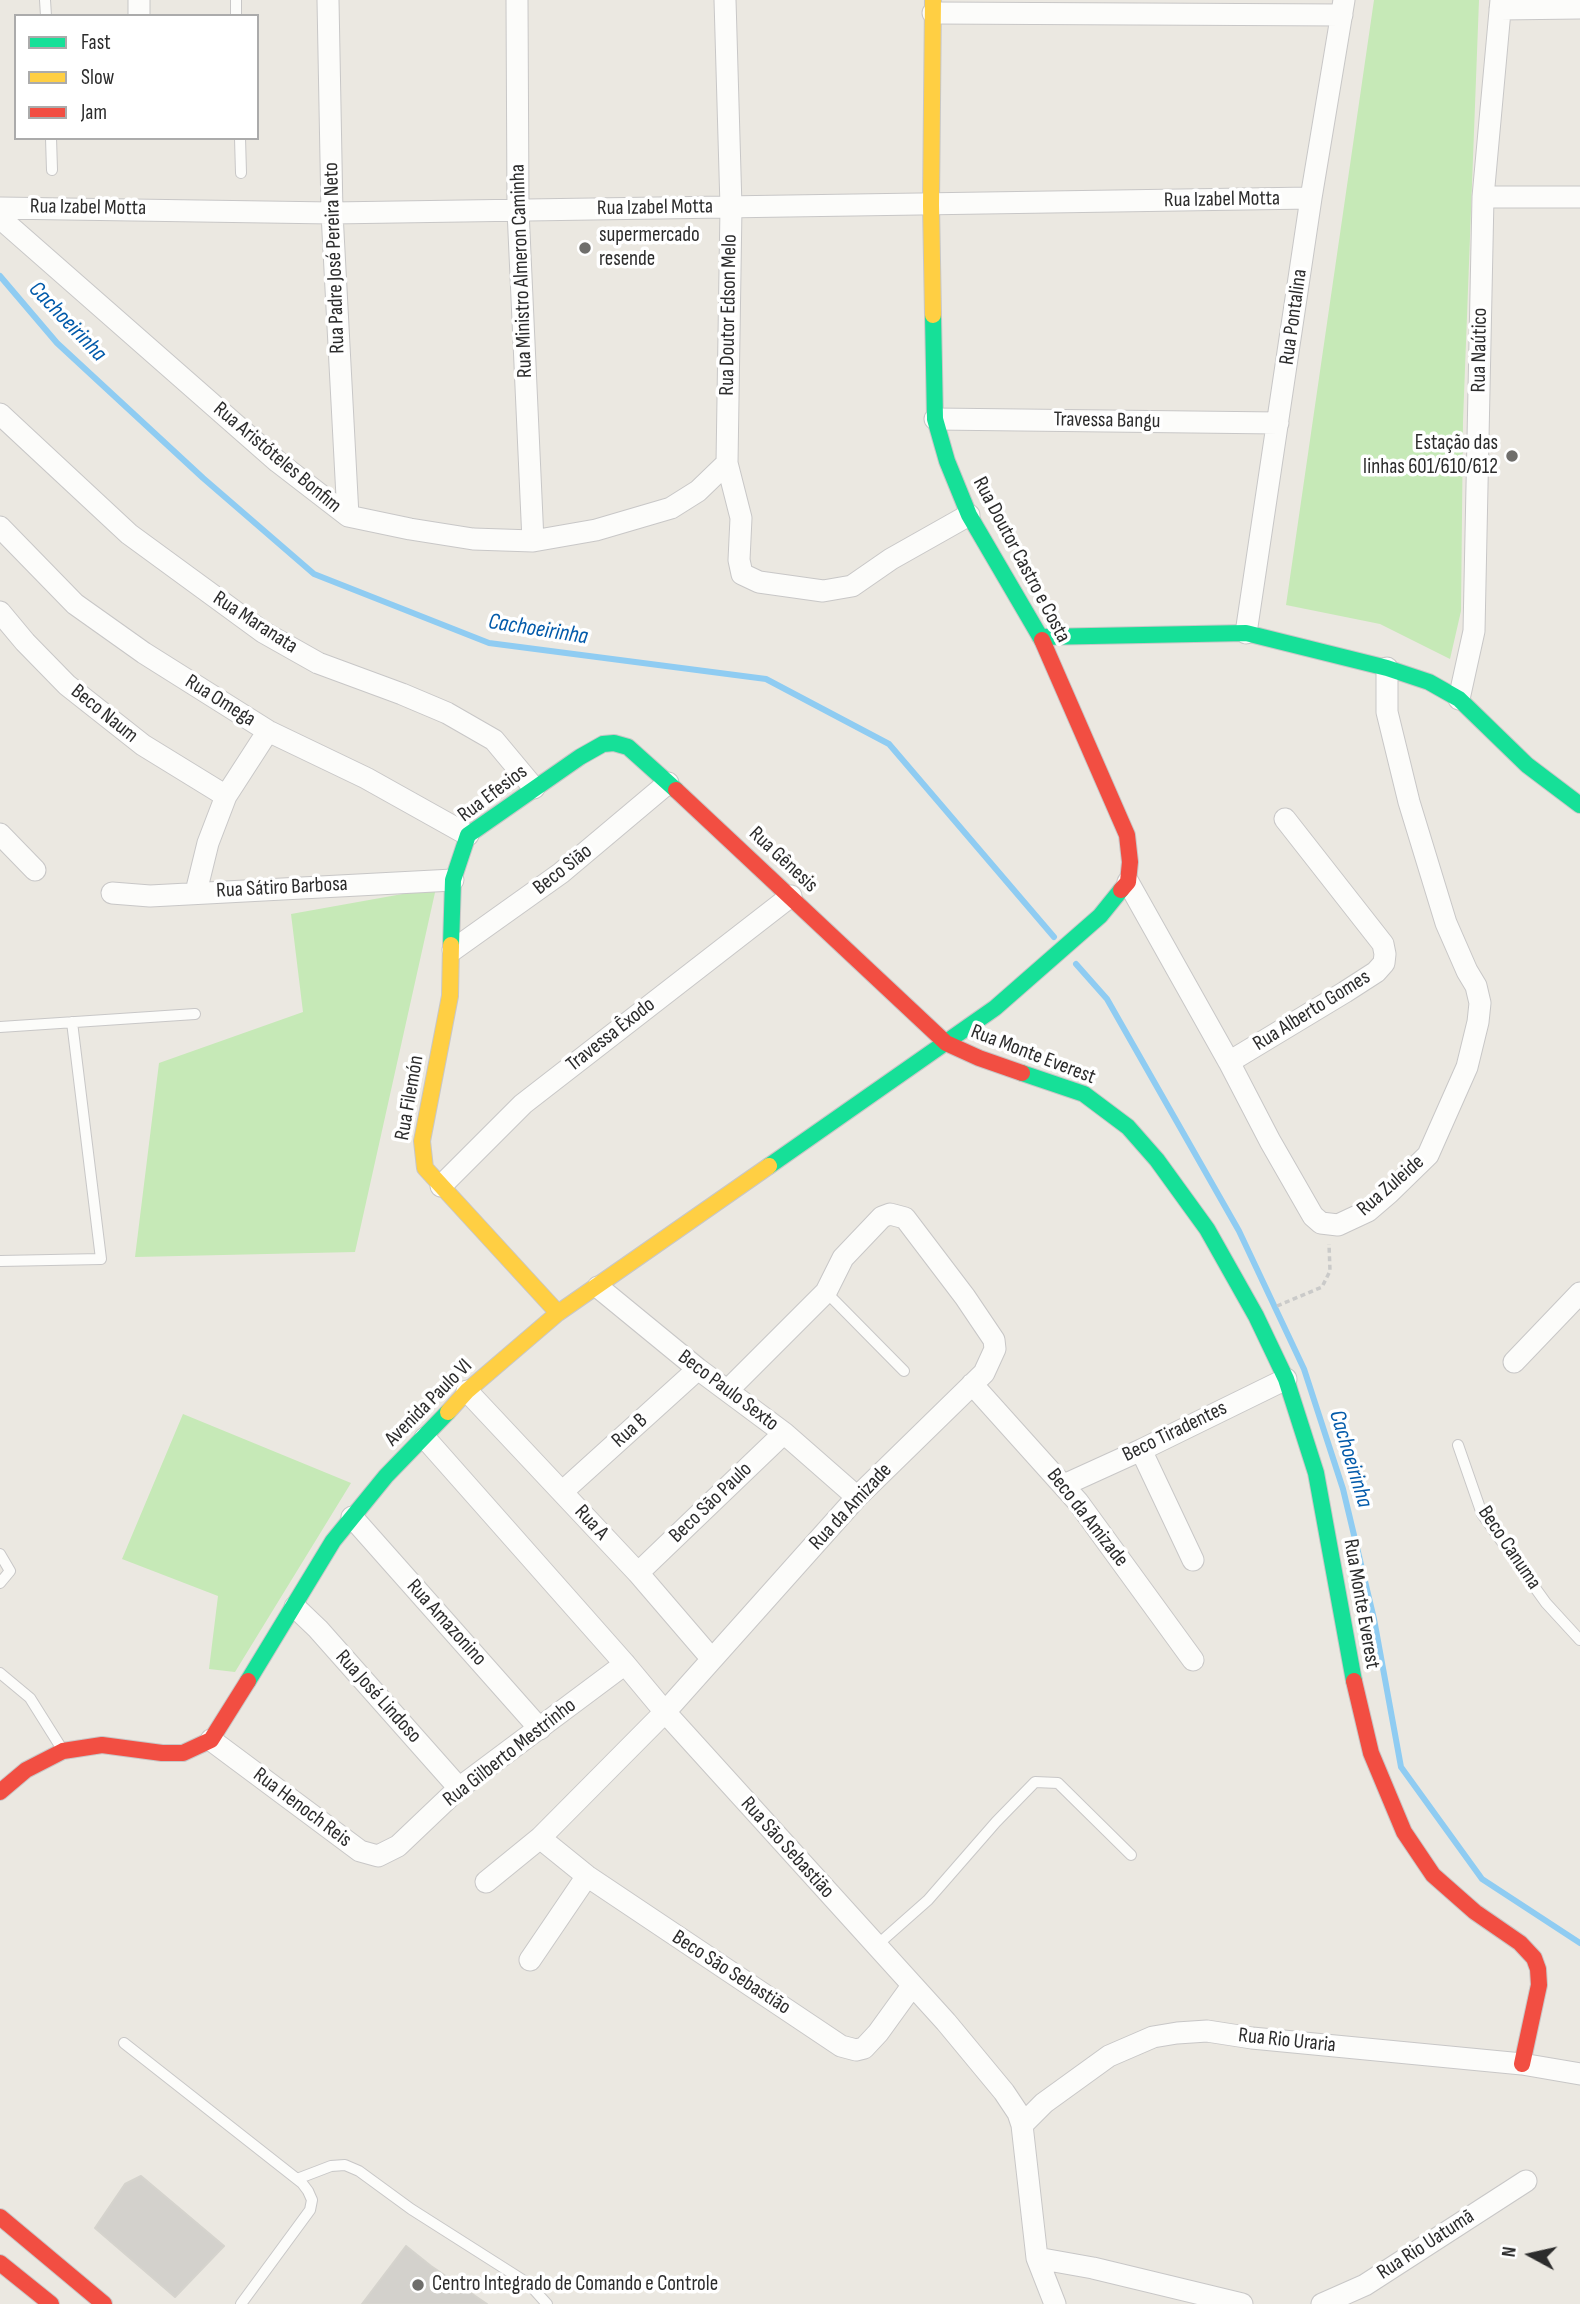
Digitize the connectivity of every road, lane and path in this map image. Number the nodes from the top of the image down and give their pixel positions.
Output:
1 (328, 0) edge
2 (517, 0) edge
3 (725, 0) edge
4 (1500, 4) edge
5 (933, 7) edge
6 (1343, 8) edge
7 (1580, 8) edge
8 (51, 140) edge
9 (240, 140) edge
10 (52, 170) dead end
11 (242, 173) dead end
12 (1483, 197) junction
13 (1580, 197) edge
14 (1311, 198) junction
15 (931, 205) junction
16 (731, 207) junction
17 (0, 208) edge
18 (518, 210) junction
19 (332, 213) junction
20 (0, 218) edge
21 (0, 414) edge
22 (935, 419) junction
23 (1278, 423) junction
24 (727, 463) junction
25 (969, 515) junction
26 (348, 516) junction
27 (0, 527) edge
28 (533, 541) junction
29 (0, 612) edge
30 (1246, 634) junction
31 (1040, 637) junction
32 (1387, 668) junction
33 (1459, 699) junction
34 (268, 731) junction
35 (580, 757) joint
36 (668, 783) junction
37 (534, 788) junction
38 (226, 796) junction
39 (1580, 806) edge
40 (1285, 819) dead end
41 (0, 834) edge
42 (468, 835) junction
43 (34, 870) dead end
44 (453, 880) junction
45 (1128, 882) junction
46 (196, 892) junction
47 (112, 893) dead end
48 (792, 896) junction
49 (453, 950) junction
50 (195, 1014) dead end
51 (72, 1022) junction
52 (0, 1027) edge
53 (946, 1043) junction
54 (1229, 1062) junction
55 (441, 1186) junction
56 (1328, 1225) junction
57 (0, 1261) edge
58 (598, 1287) junction
59 (825, 1292) junction
60 (1580, 1293) edge
61 (1277, 1306) dead end
62 (558, 1313) junction
63 (1514, 1362) dead end
64 (698, 1369) junction
65 (904, 1371) dead end
66 (1286, 1379) junction
67 (972, 1384) junction
68 (728, 1390) junction
69 (467, 1391) junction
70 (784, 1433) junction
71 (425, 1438) junction
72 (1458, 1445) dead end
73 (1141, 1450) junction
74 (1064, 1485) junction
75 (562, 1492) junction
76 (857, 1497) junction
77 (352, 1517) junction
78 (0, 1554) edge
79 (1193, 1560) dead end
80 (638, 1573) junction
81 (0, 1583) edge
82 (295, 1607) junction
83 (1580, 1640) edge
84 (711, 1658) junction
85 (1193, 1660) dead end
86 (625, 1664) junction
87 (0, 1673) edge
88 (664, 1712) junction
89 (540, 1730) junction
90 (211, 1740) junction
91 (63, 1751) junction
92 (459, 1788) junction
93 (0, 1791) edge
94 (540, 1838) junction
95 (398, 1846) joint
96 (1131, 1855) dead end
97 (587, 1877) junction
98 (486, 1882) dead end
99 (876, 1946) junction
100 (530, 1960) dead end
101 (912, 1986) junction
102 (124, 2043) dead end
103 (1522, 2064) junction
104 (1580, 2074) edge
105 (1021, 2125) junction
106 (297, 2179) junction
107 (1526, 2181) dead end
108 (0, 2217) edge
109 (8, 2250) edge
110 (1037, 2258) junction
111 (51, 2304) edge
112 (104, 2304) edge
113 (241, 2304) edge
114 (547, 2304) edge
115 (1055, 2304) edge
116 (1242, 2304) edge
117 (1322, 2304) edge

1 - 19 street, Rua Padre José Pereira Neto
2 - 18 street, Rua Ministro Almeron Caminha
3 - 16 street, Rua Doutor Edson Melo
4 - 7 street
4 - 12 street, Rua Naútico
5 - 6 street
5 - 15 street, Rua Doutor Castro e Costa
6 - 14 street, Rua Pontalina
8 - 10 lane
9 - 11 lane
12 - 13 street
12 - 33 street, Rua Naútico
14 - 15 street, Rua Izabel Motta
14 - 23 street, Rua Pontalina
15 - 16 street, Rua Izabel Motta
15 - 22 street, Rua Doutor Castro e Costa
16 - 18 street, Rua Izabel Motta
16 - 24 street, Rua Doutor Edson Melo
17 - 19 street, Rua Izabel Motta
18 - 19 street, Rua Izabel Motta
18 - 28 street, Rua Ministro Almeron Caminha
19 - 26 street, Rua Padre José Pereira Neto
20 - 26 street, Rua Aristóteles Bonfim
21 - 37 street, Rua Maranata
22 - 23 street, Travessa Bangu
22 - 25 street, Rua Doutor Castro e Costa
23 - 30 street, Rua Pontalina
24 - 25 street, Rua Doutor Edson Melo
24 - 28 street, Rua Aristóteles Bonfim
25 - 31 street, Rua Doutor Castro e Costa
26 - 28 street, Rua Aristóteles Bonfim
27 - 34 street, Rua Omega
29 - 38 street, Beco Naum
30 - 31 street
30 - 32 street
31 - 45 street, Rua Doutor Castro e Costa
32 - 33 street
32 - 56 street, Rua Zuleide
33 - 39 street
34 - 38 street
34 - 42 street, Rua Omega
35 - 36 street, Rua Gênesis
35 - 37 street, Rua Efesios
36 - 48 street, Rua Gênesis
36 - 49 street, Beco Sião
37 - 42 street, Rua Efesios
38 - 46 street
40 - 54 street, Rua Alberto Gomes
41 - 43 street
42 - 44 street, Rua Efesios
44 - 46 street, Rua Sátiro Barbosa
44 - 49 street, Rua Filemón
45 - 53 street
45 - 54 street
46 - 47 street, Rua Sátiro Barbosa
48 - 53 street, Rua Gênesis
48 - 55 street, Travessa Êxodo
49 - 55 street, Rua Filemón
50 - 51 lane
51 - 52 lane
51 - 57 lane
53 - 58 street, Avenida Paulo VI
53 - 66 street, Rua Monte Everest
54 - 56 street
55 - 62 street, Rua Filemón
56 - 61 path
58 - 62 street, Avenida Paulo VI
58 - 64 street, Beco Paulo Sexto
59 - 65 lane
59 - 67 street, Rua da Amizade
59 - 68 street
60 - 63 street
62 - 69 street, Avenida Paulo VI
64 - 68 street, Beco Paulo Sexto
64 - 75 street, Rua B
66 - 73 street, Beco Tiradentes
66 - 103 street, Rua Monte Everest
67 - 74 street, Beco da Amizade
67 - 76 street, Rua da Amizade
68 - 70 street, Beco Paulo Sexto
69 - 71 street, Avenida Paulo VI
69 - 75 street, Rua A
70 - 76 street, Beco Paulo Sexto
70 - 80 street, Beco São Paulo
71 - 77 street, Avenida Paulo VI
71 - 86 street, Rua São Sebastião
72 - 83 lane, Beco Canuma
73 - 74 street, Beco Tiradentes
73 - 79 street
74 - 85 street, Beco da Amizade
75 - 80 street, Rua A
76 - 84 street, Rua da Amizade
77 - 82 street, Avenida Paulo VI
77 - 89 street, Rua Amazonino
78 - 81 lane
80 - 84 street, Rua A
82 - 90 street, Avenida Paulo VI
82 - 92 street, Rua José Lindoso
84 - 88 street, Rua da Amizade
86 - 88 street, Rua São Sebastião
86 - 89 street, Rua Gilberto Mestrinho
87 - 91 lane
88 - 94 street
88 - 99 street, Rua São Sebastião
89 - 92 street, Rua Gilberto Mestrinho
90 - 91 street
90 - 95 street, Rua Henoch Reis
91 - 93 street
92 - 95 street, Rua Gilberto Mestrinho
94 - 97 street, Beco São Sebastião
94 - 98 street
96 - 99 lane
97 - 100 street
97 - 101 street, Beco São Sebastião
99 - 101 street, Rua São Sebastião
101 - 105 street, Rua São Sebastião
102 - 106 lane
103 - 104 street, Rua Rio Uraria
103 - 105 street, Rua Rio Uraria
105 - 110 street, Rua São Sebastião
106 - 113 lane
106 - 114 lane
107 - 117 street, Rua Rio Uatumã
108 - 109 street
109 - 111 street
109 - 112 street
110 - 115 street, Rua São Sebastião
110 - 116 street

